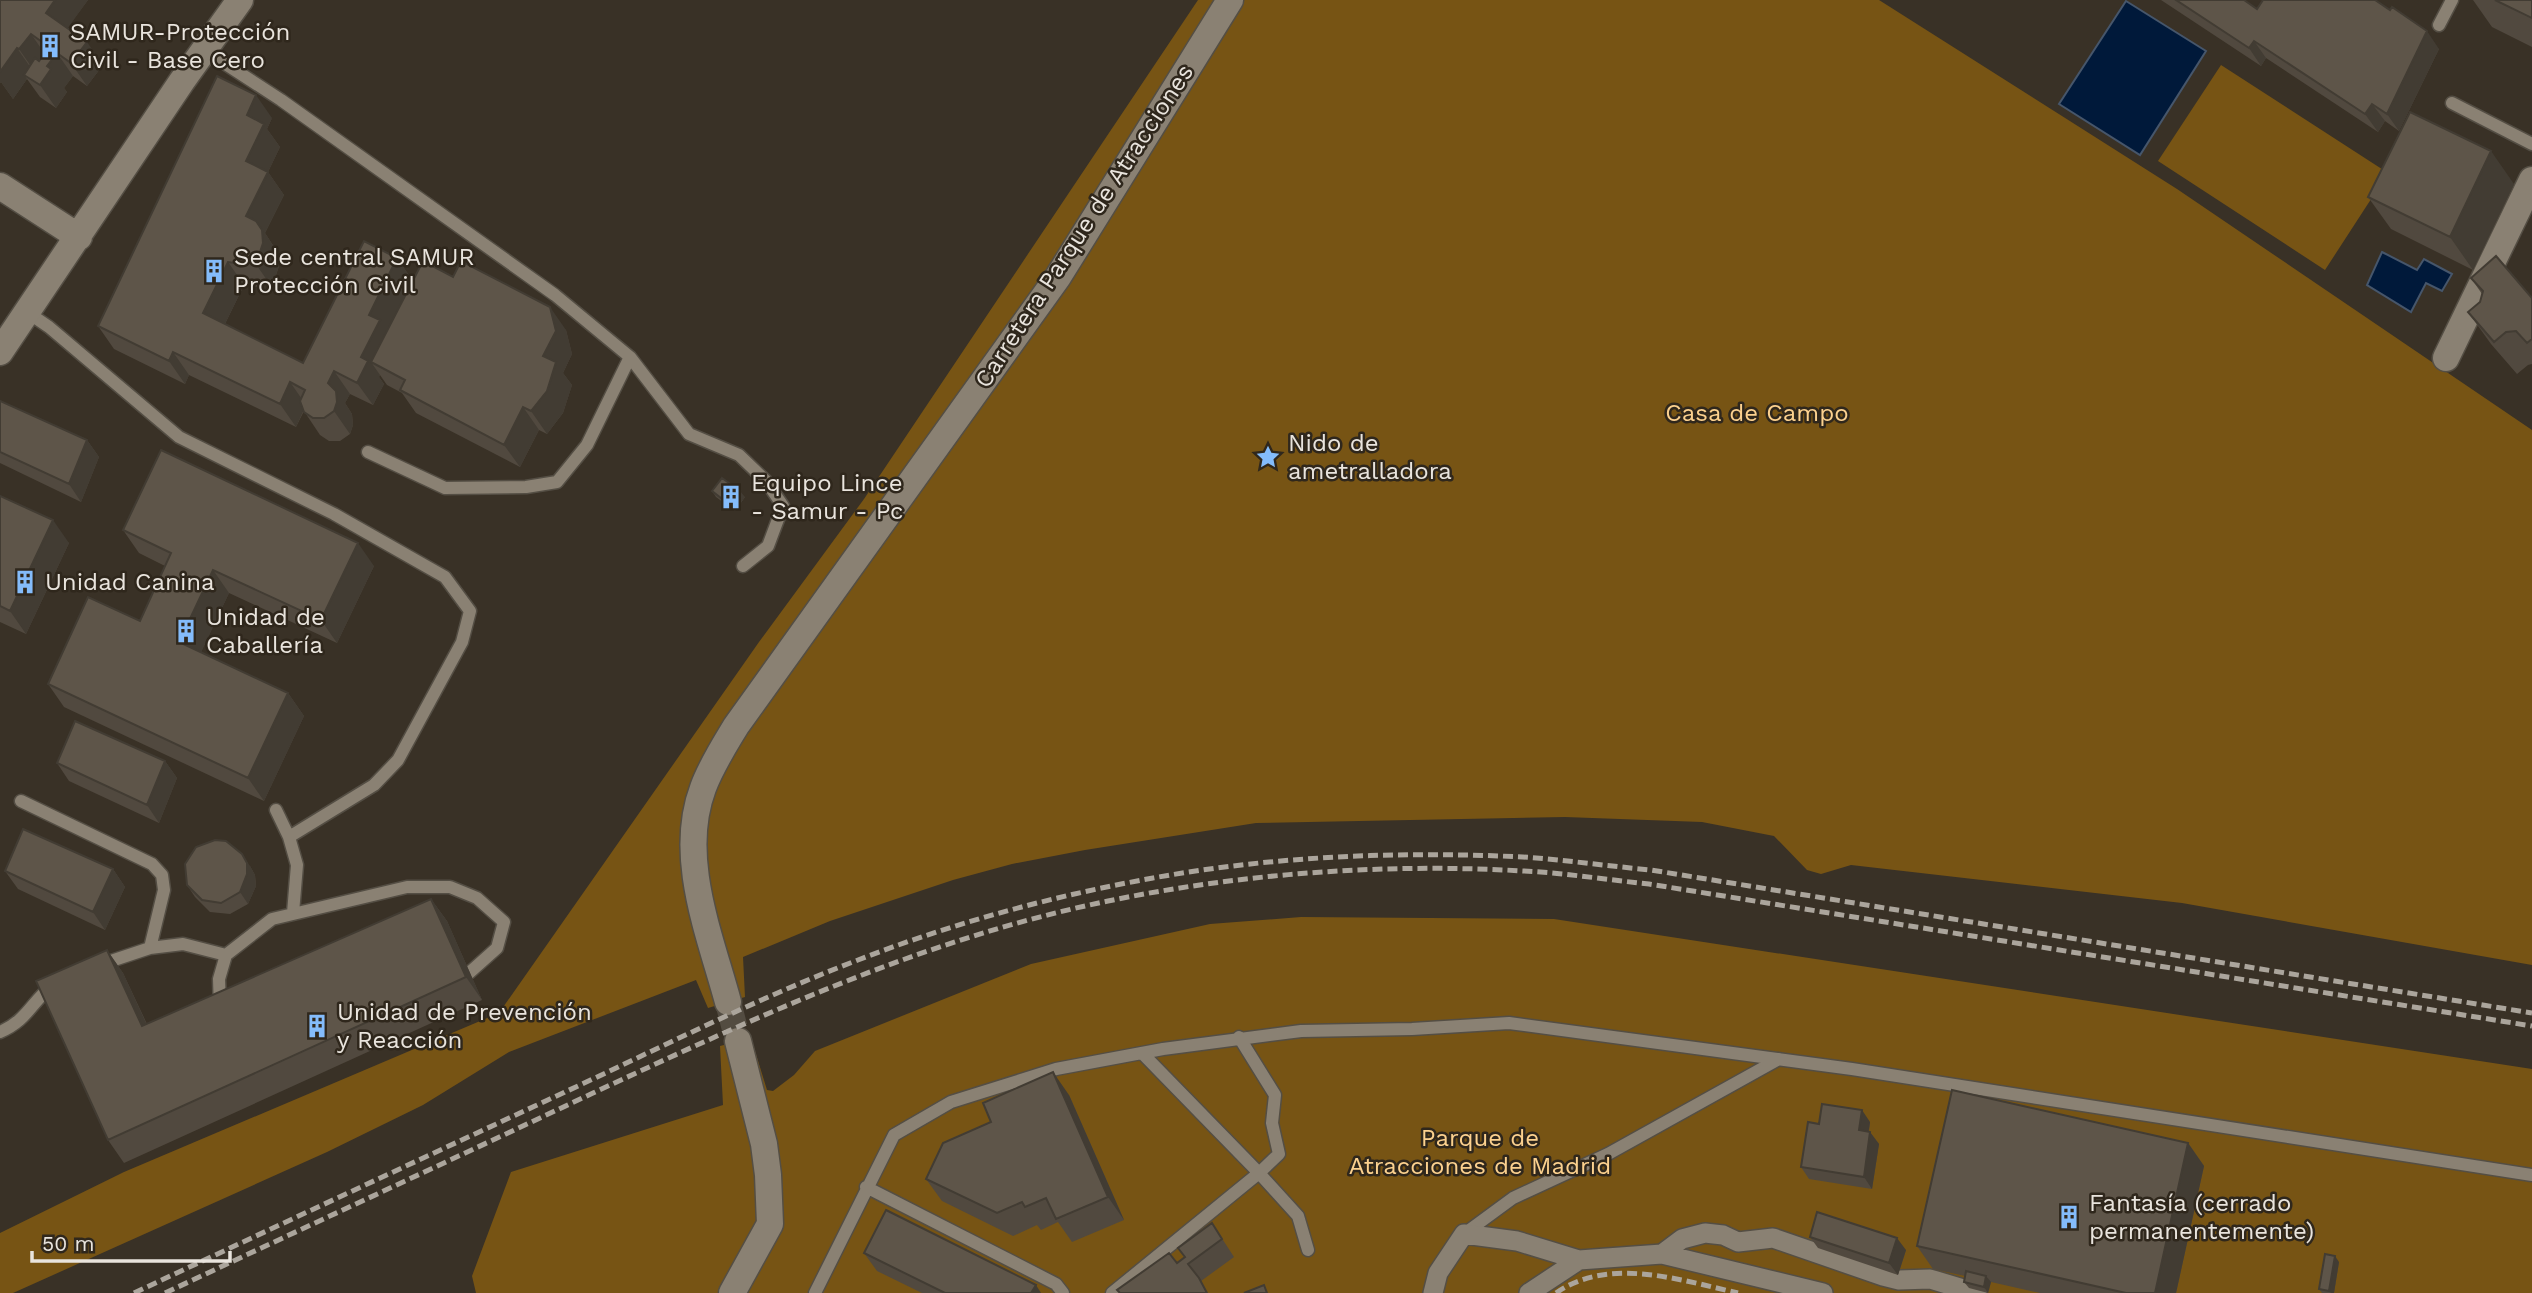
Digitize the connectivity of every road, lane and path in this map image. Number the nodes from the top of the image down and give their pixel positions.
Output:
1 (240, 0) edge
2 (1230, 0) edge
3 (2452, 0) edge
4 (2439, 25) dead end
5 (204, 50) junction
6 (2452, 103) dead end
7 (2532, 144) edge
8 (2532, 180) edge
9 (0, 186) edge
10 (79, 237) junction
11 (27, 312) junction
12 (0, 352) edge
13 (629, 357) junction
14 (2446, 358) dead end
15 (368, 452) dead end
16 (743, 566) dead end
17 (21, 801) dead end
18 (276, 810) dead end
19 (289, 836) junction
20 (293, 913) junction
21 (150, 948) junction
22 (226, 955) junction
23 (87, 969) edge
24 (469, 973) dead end
25 (65, 976) edge
26 (728, 1002) tunnel mouth
27 (220, 1019) edge
28 (0, 1032) edge
29 (1239, 1037) junction
30 (738, 1041) tunnel mouth
31 (1142, 1053) junction
32 (1779, 1059) junction
33 (1259, 1173) junction
34 (2532, 1175) edge
35 (866, 1187) junction
36 (1464, 1234) junction
37 (1308, 1250) dead end
38 (1662, 1254) junction
39 (1580, 1259) junction
40 (732, 1293) edge
41 (815, 1293) edge
42 (1063, 1293) edge
43 (1112, 1293) edge
44 (1433, 1293) edge
45 (1529, 1293) edge
46 (1823, 1293) edge
47 (1977, 1293) edge

1 - 5 street
2 - 26 street, Carretera Parque de Atracciones
3 - 4 lane
5 - 10 street
5 - 13 lane
6 - 7 lane
8 - 14 street
9 - 10 street
10 - 11 street
11 - 12 street
11 - 19 lane
13 - 15 lane
13 - 16 lane
17 - 21 lane
18 - 19 lane
19 - 20 lane
20 - 22 lane
20 - 24 lane
21 - 22 lane
21 - 23 lane
22 - 27 lane
25 - 28 lane
29 - 31 lane
29 - 32 lane
29 - 33 lane
30 - 40 street
31 - 33 lane
31 - 35 lane
32 - 34 lane
32 - 36 lane
33 - 37 lane
33 - 43 lane
35 - 41 lane
35 - 42 lane
36 - 39 street
36 - 44 street
38 - 39 street
38 - 46 street
38 - 47 street
39 - 45 street

